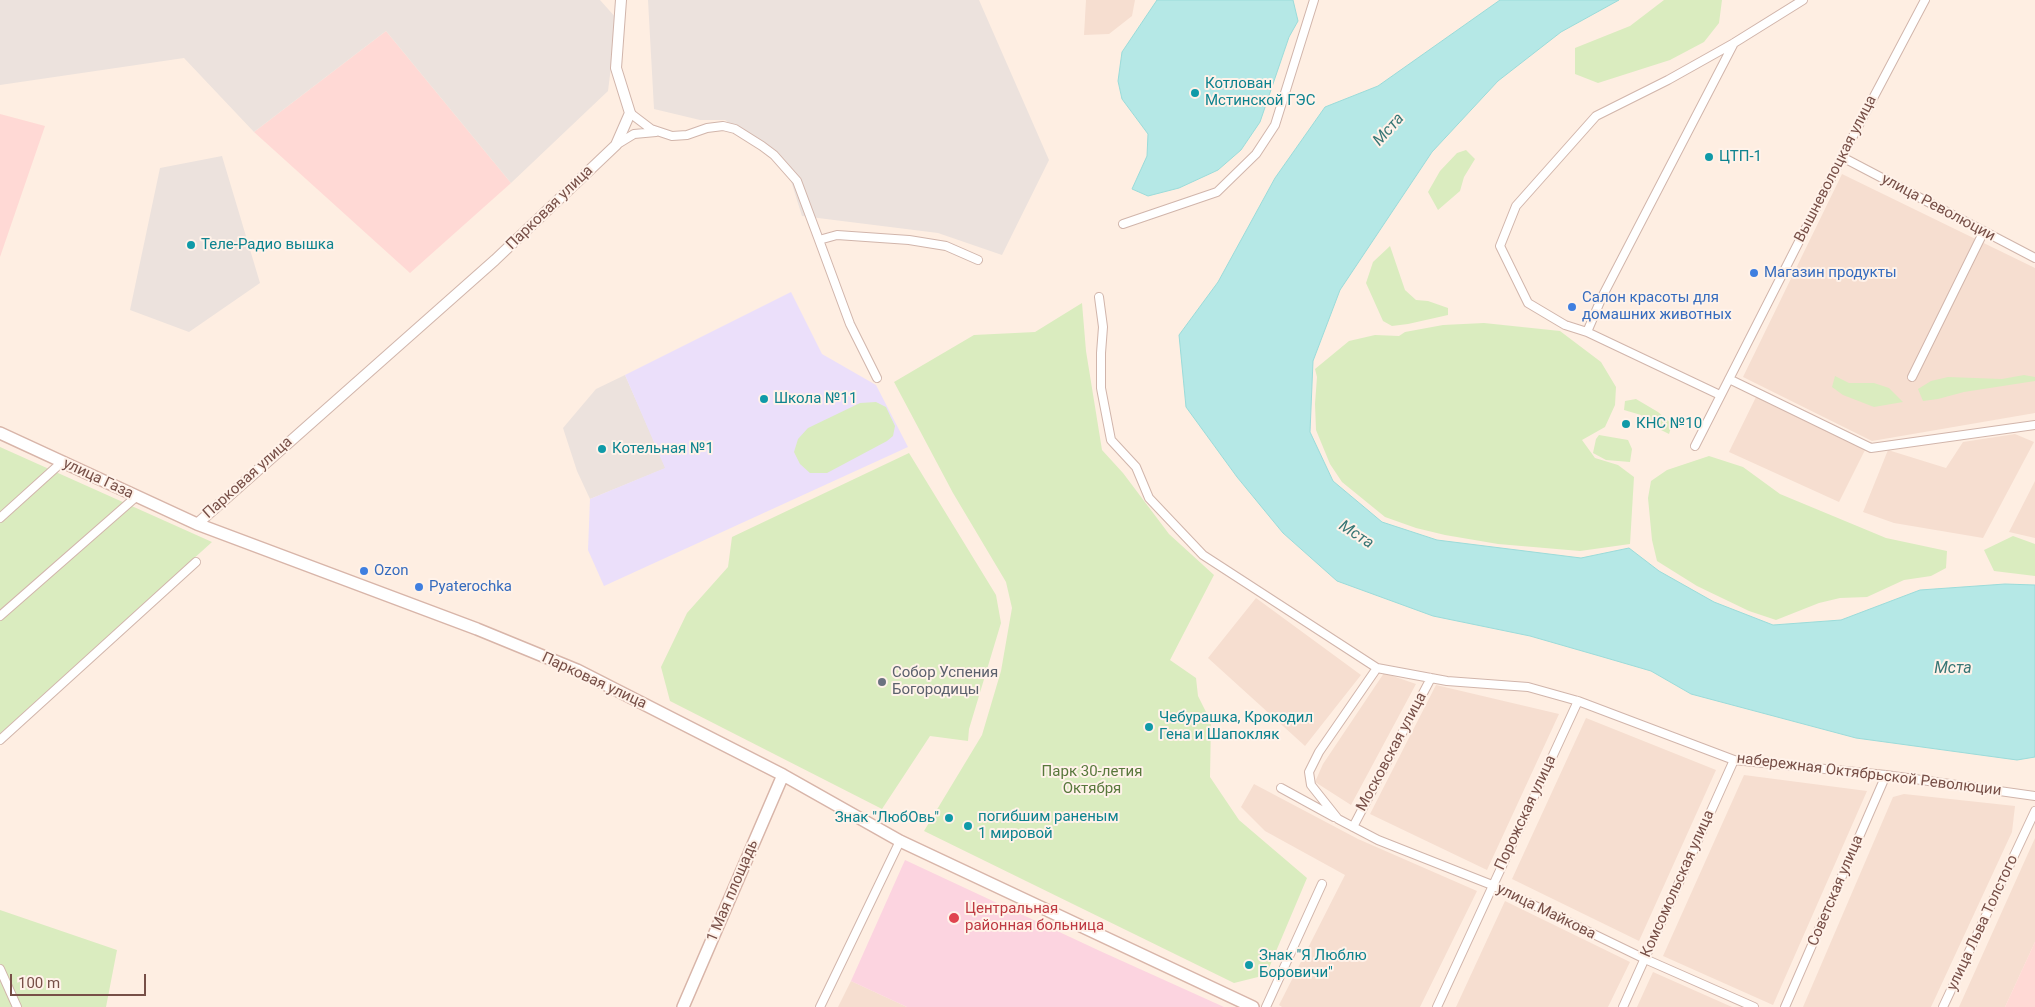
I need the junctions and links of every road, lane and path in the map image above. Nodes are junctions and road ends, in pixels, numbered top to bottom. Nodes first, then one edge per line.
1 (621, 0) edge
2 (1314, 0) edge
3 (1803, 0) edge
4 (1925, 0) edge
5 (1734, 43) junction
6 (630, 113) junction
7 (661, 132) junction
8 (616, 145) junction
9 (1842, 157) junction
10 (1123, 224) dead end
11 (1983, 233) junction
12 (819, 240) junction
13 (2035, 258) edge
14 (978, 260) dead end
15 (1099, 297) dead end
16 (1587, 332) junction
17 (877, 378) dead end
18 (1912, 378) dead end
19 (1729, 379) junction
20 (1720, 395) junction
21 (2035, 425) edge
22 (0, 433) edge
23 (1695, 446) dead end
24 (62, 462) junction
25 (137, 496) junction
26 (0, 518) edge
27 (197, 524) junction
28 (196, 562) dead end
29 (0, 616) edge
30 (1377, 668) junction
31 (1431, 678) junction
32 (1578, 701) junction
33 (0, 740) edge
34 (1734, 760) junction
35 (783, 775) junction
36 (1886, 775) junction
37 (1281, 788) dead end
38 (2035, 796) edge
39 (2035, 811) edge
40 (1338, 819) junction
41 (1353, 827) junction
42 (900, 841) junction
43 (1322, 884) dead end
44 (1492, 886) junction
45 (1644, 959) junction
46 (0, 969) edge
47 (17, 1007) edge
48 (683, 1007) edge
49 (820, 1007) edge
50 (1253, 1007) edge
51 (1266, 1007) edge
52 (1437, 1007) edge
53 (1622, 1007) edge
54 (1754, 1007) edge
55 (1785, 1007) edge
56 (1943, 1007) edge

1 - 6 street
2 - 10 street
3 - 5 street
4 - 9 street, Вышневолоцкая улица
5 - 16 street
5 - 16 street
6 - 7 street
6 - 8 street, Парковая улица
7 - 8 street
7 - 12 street
8 - 27 street, Парковая улица
9 - 11 street, улица Революции
9 - 19 street, Вышневолоцкая улица
11 - 13 street, улица Революции
11 - 18 street
12 - 14 street
12 - 17 street
15 - 30 street, набережная Октябрьской Революции
16 - 20 street
19 - 20 street, Вышневолоцкая улица
19 - 21 street
20 - 23 street, Вышневолоцкая улица
22 - 24 main road, улица Газа
24 - 25 main road, улица Газа
24 - 26 street
25 - 27 main road, улица Газа
25 - 29 street
27 - 35 main road, Парковая улица
28 - 33 street
30 - 31 street, набережная Октябрьской Революции
30 - 40 street, улица Майкова
31 - 32 street, набережная Октябрьской Революции
31 - 41 street, Московская улица
32 - 34 street, набережная Октябрьской Революции
32 - 44 street, Порожская улица
34 - 36 street, набережная Октябрьской Революции
34 - 45 street, Комсомольская улица
35 - 42 main road, Парковая улица
35 - 48 main road, 1 Мая площадь
36 - 38 street, набережная Октябрьской Революции
36 - 55 street, Советская улица
37 - 40 street, улица Майкова
39 - 56 street, улица Льва Толстого
40 - 41 street, улица Майкова
41 - 44 street, улица Майкова
42 - 49 street
42 - 50 main road, Парковая улица
43 - 51 street
44 - 45 street, улица Майкова
44 - 52 street, Порожская улица
45 - 53 street, Комсомольская улица
45 - 54 street, улица Майкова
46 - 47 street

